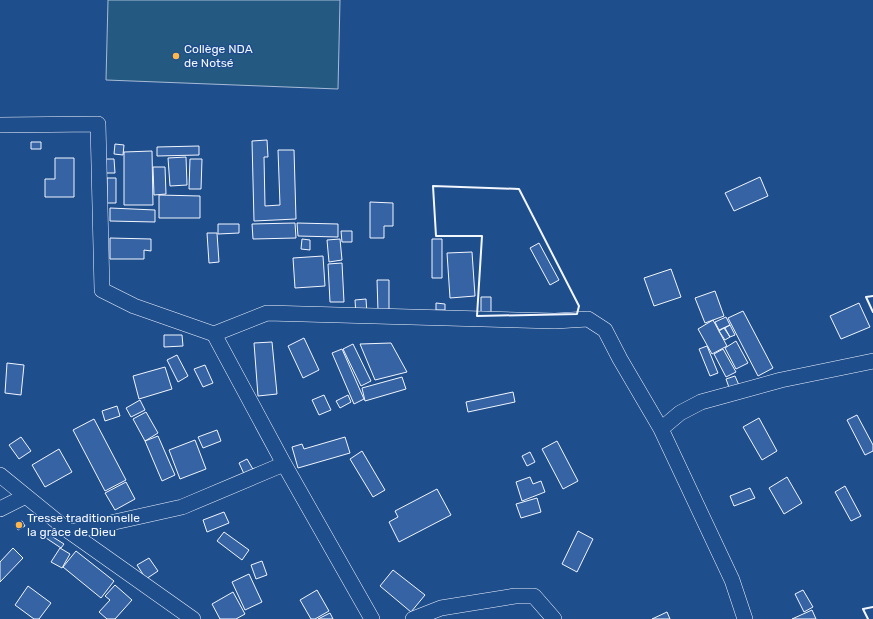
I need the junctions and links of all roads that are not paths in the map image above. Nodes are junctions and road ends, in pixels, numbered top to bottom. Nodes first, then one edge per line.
1 (0, 125) edge
2 (214, 334) junction
3 (873, 361) edge
4 (660, 429) junction
5 (284, 464) junction
6 (0, 475) edge
7 (26, 496) junction
8 (0, 509) edge
9 (70, 532) junction
10 (192, 619) edge
11 (372, 619) edge
12 (413, 619) edge
13 (554, 619) edge
14 (745, 619) edge

1 - 2 street
2 - 4 street
2 - 5 street
3 - 4 street
4 - 14 street
5 - 9 street
5 - 11 street
6 - 7 street
7 - 8 street
7 - 9 street
9 - 10 street
12 - 13 street

